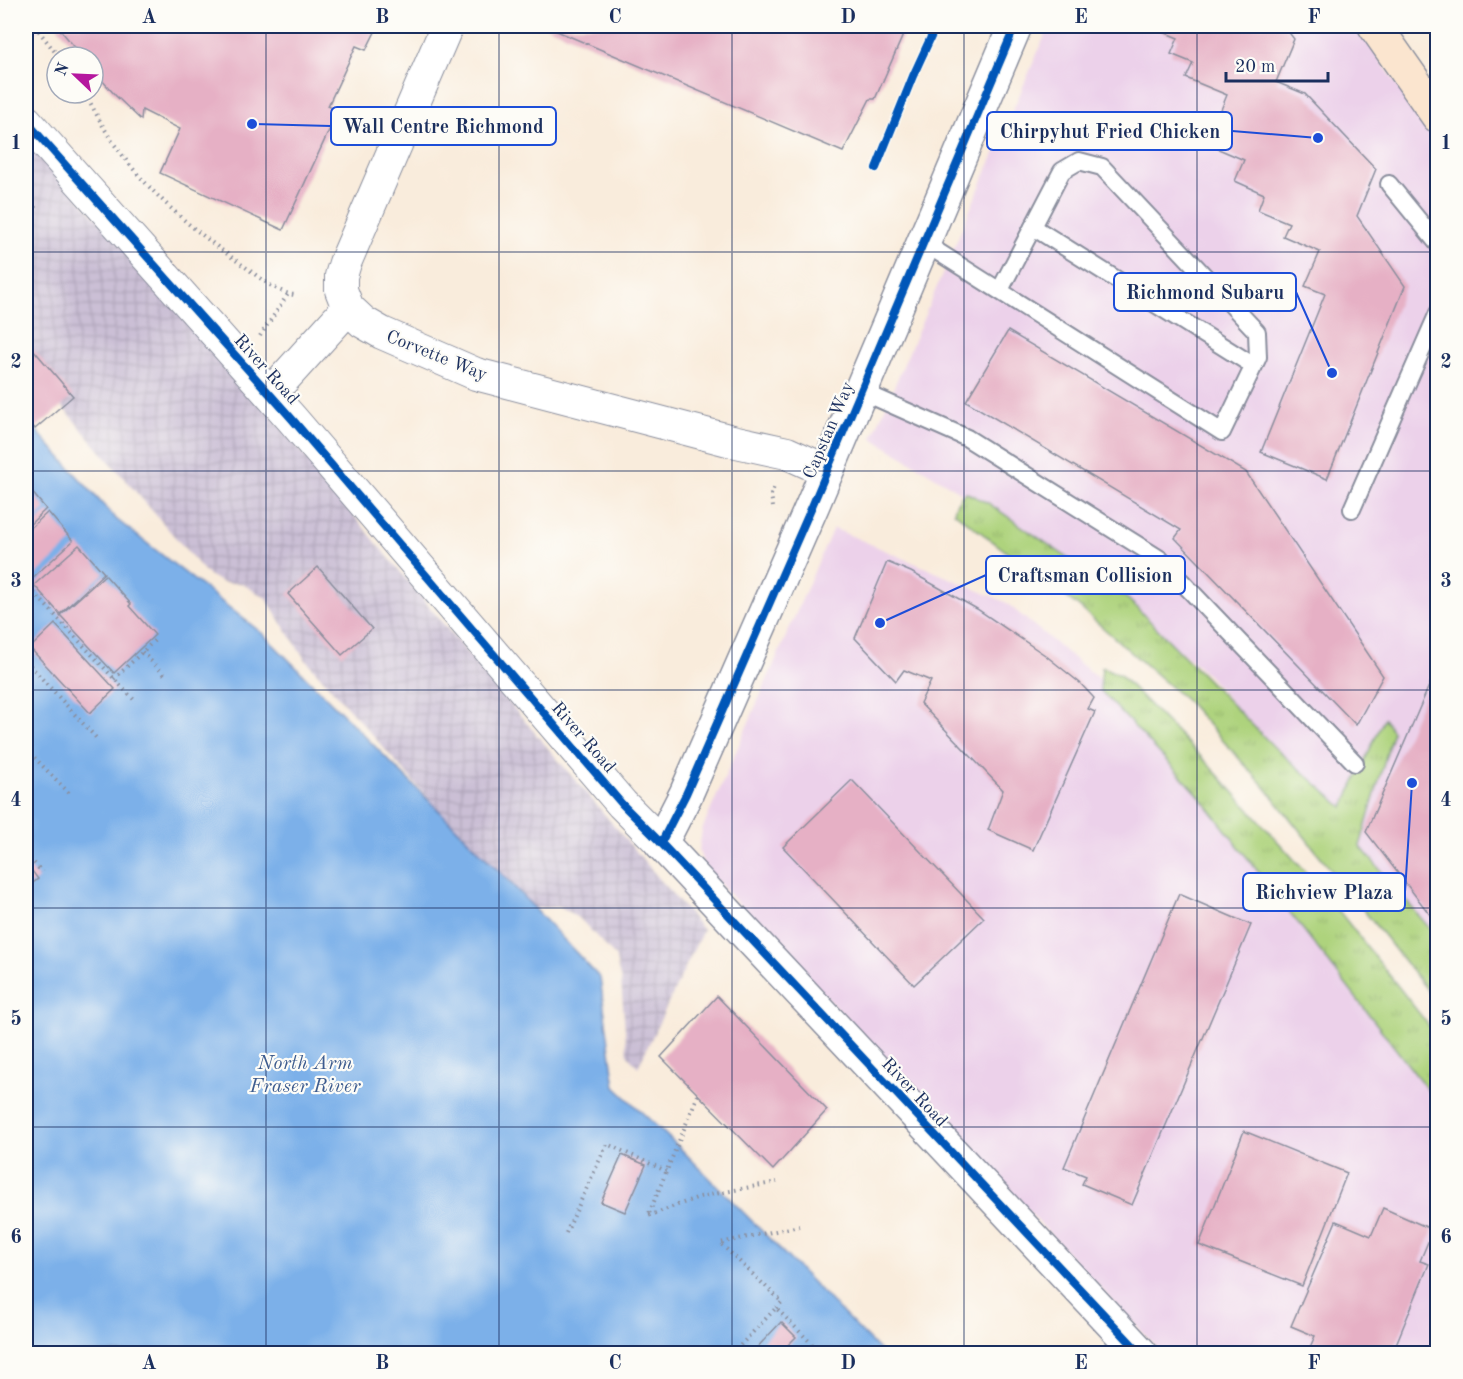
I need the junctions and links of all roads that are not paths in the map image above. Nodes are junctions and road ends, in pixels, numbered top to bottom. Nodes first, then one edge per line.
1 (447, 26) edge
2 (1015, 26) edge
3 (1375, 26) edge
4 (1437, 116) edge
5 (26, 121) edge
6 (1389, 184) dead end
7 (1033, 227) junction
8 (924, 243) junction
9 (1437, 244) edge
10 (1000, 290) junction
11 (348, 308) junction
12 (1437, 313) edge
13 (1254, 366) junction
14 (861, 391) junction
15 (270, 394) junction
16 (827, 471) junction
17 (1352, 509) dead end
18 (1355, 763) dead end
19 (661, 843) junction
20 (1141, 1353) edge

1 - 11 street
2 - 8 street, Capstan Way
3 - 4 main road
5 - 15 street, River Road
6 - 9 lane
7 - 10 lane
7 - 13 lane
7 - 13 lane
8 - 10 lane
8 - 14 street, Capstan Way
10 - 13 lane
11 - 15 street
11 - 16 street, Corvette Way
12 - 17 lane
14 - 16 street, Capstan Way
14 - 18 lane
15 - 19 street, River Road
16 - 19 street, Capstan Way
19 - 20 street, River Road

